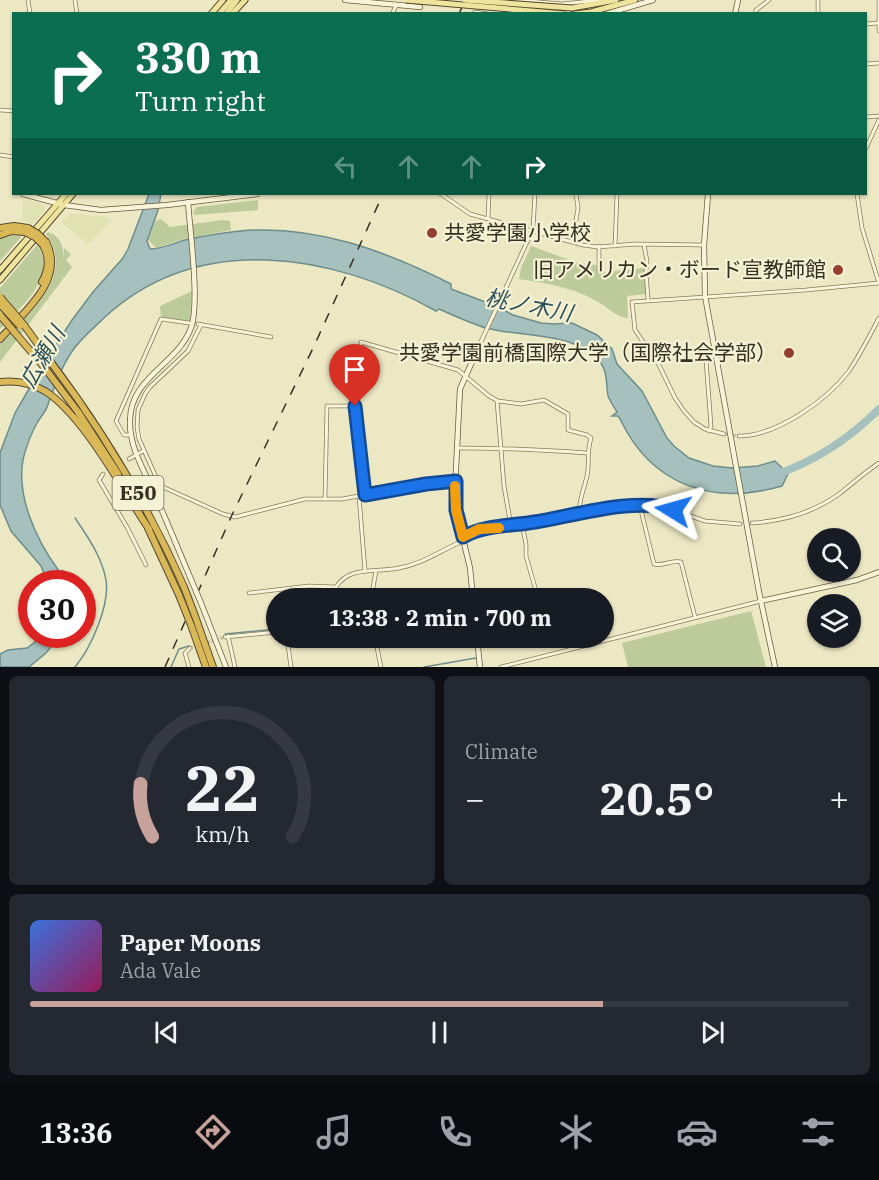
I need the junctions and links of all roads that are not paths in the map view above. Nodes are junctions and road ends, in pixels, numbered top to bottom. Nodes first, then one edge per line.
1 (223, 0) edge
2 (231, 0) edge
3 (237, 0) edge
4 (245, 0) edge
5 (345, 0) edge
6 (406, 0) edge
7 (420, 0) edge
8 (465, 0) edge
9 (517, 0) edge
10 (600, 0) edge
11 (616, 0) edge
12 (635, 0) edge
13 (653, 0) edge
14 (769, 0) edge
15 (541, 1) edge
16 (879, 1) edge
17 (396, 6) junction
18 (420, 7) junction
19 (573, 11) edge
20 (624, 11) edge
21 (213, 12) edge
22 (221, 12) edge
23 (228, 12) edge
24 (234, 12) edge
25 (393, 12) edge
26 (419, 12) edge
27 (543, 12) edge
28 (756, 12) edge
29 (878, 22) edge
30 (879, 31) edge
31 (879, 118) edge
32 (867, 146) edge
33 (27, 195) edge
34 (65, 195) edge
35 (72, 195) edge
36 (248, 195) edge
37 (443, 195) edge
38 (489, 195) edge
39 (535, 195) edge
40 (576, 195) edge
41 (617, 195) edge
42 (708, 195) edge
43 (857, 195) edge
44 (188, 202) junction
45 (57, 203) junction
46 (64, 205) junction
47 (488, 218) junction
48 (0, 228) edge
49 (26, 230) junction
50 (533, 230) junction
51 (0, 235) edge
52 (44, 243) junction
53 (575, 243) junction
54 (644, 245) junction
55 (704, 245) junction
56 (599, 246) junction
57 (615, 246) junction
58 (0, 270) edge
59 (599, 272) dead end
60 (0, 280) edge
61 (879, 283) edge
62 (705, 296) junction
63 (0, 297) edge
64 (648, 299) junction
65 (0, 304) edge
66 (0, 315) edge
67 (879, 318) edge
68 (189, 323) dead end
69 (0, 334) edge
70 (271, 336) dead end
71 (0, 339) edge
72 (479, 346) joint
73 (715, 355) junction
74 (50, 360) junction
75 (466, 375) junction
76 (0, 382) edge
77 (497, 401) junction
78 (355, 406) junction
79 (709, 430) junction
80 (724, 434) tunnel mouth
81 (131, 435) junction
82 (739, 436) tunnel mouth
83 (457, 448) junction
84 (500, 448) junction
85 (144, 452) junction
86 (587, 453) junction
87 (137, 455) junction
88 (129, 459) dead end
89 (879, 463) edge
90 (103, 474) dead end
91 (456, 481) junction
92 (365, 495) junction
93 (359, 496) junction
94 (325, 499) junction
95 (640, 506) junction
96 (579, 513) junction
97 (752, 523) dead end
98 (522, 524) junction
99 (740, 524) dead end
100 (511, 526) junction
101 (148, 529) junction
102 (463, 539) junction
103 (146, 564) dead end
104 (365, 571) junction
105 (376, 571) junction
106 (879, 572) edge
107 (336, 587) joint
108 (373, 588) edge
109 (472, 588) edge
110 (535, 588) edge
111 (249, 593) dead end
112 (761, 601) junction
113 (695, 617) junction
114 (266, 633) edge
115 (190, 648) dead end
116 (288, 648) edge
117 (377, 648) edge
118 (478, 648) edge
119 (189, 667) edge
120 (206, 667) edge
121 (213, 667) edge
122 (226, 667) edge
123 (236, 667) edge
124 (291, 667) edge
125 (381, 667) edge
126 (480, 667) edge
127 (501, 667) edge
128 (775, 667) edge

1 - 21 main road
2 - 22 main road
3 - 23 main road
4 - 24 main road
5 - 17 street
6 - 27 main road, bridge
7 - 18 street
8 - 19 main road, bridge
9 - 15 street
10 - 15 street
11 - 19 main road
12 - 19 main road
13 - 20 street
14 - 28 street
16 - 29 street
17 - 18 street
17 - 25 street
18 - 26 street
29 - 30 street
31 - 32 street
33 - 45 street
34 - 45 main road
35 - 46 main road
36 - 44 street
37 - 47 street
38 - 47 street
39 - 50 street
40 - 53 street
41 - 57 street
42 - 55 street
43 - 61 street
44 - 46 street
44 - 81 street
45 - 46 street
45 - 58 main road
46 - 60 main road
47 - 50 street
48 - 49 highway
49 - 51 highway
49 - 52 highway, bridge
50 - 53 street
50 - 72 street
52 - 69 highway
52 - 71 highway
53 - 56 street
54 - 55 street
54 - 57 street
54 - 64 street
55 - 62 street
56 - 57 street
56 - 59 street
61 - 62 street
62 - 64 street
62 - 73 street
63 - 74 highway, bridge
64 - 79 street
65 - 74 highway, E50, bridge
66 - 101 highway, E50, bridge
67 - 82 street
68 - 81 street
70 - 85 street
72 - 75 street
73 - 79 street
73 - 112 street
74 - 121 highway, E50, bridge
75 - 77 street
75 - 78 street
75 - 83 street
76 - 101 highway
77 - 84 street
77 - 86 street
78 - 92 street
78 - 94 street
79 - 80 street
81 - 87 street
83 - 84 street
83 - 91 street
84 - 86 street
84 - 100 street
85 - 87 street
85 - 94 street
86 - 96 street
87 - 88 street
87 - 122 street, bridge
89 - 97 street
90 - 103 street
91 - 92 street
91 - 102 street
92 - 93 street
93 - 94 street
93 - 104 street
95 - 96 street
95 - 99 street
95 - 113 street
96 - 98 street
98 - 100 street
98 - 110 street
100 - 102 street
101 - 120 highway, E50, bridge
102 - 105 street
102 - 109 street
104 - 105 street
104 - 107 street
105 - 108 street
106 - 112 street
107 - 111 street
112 - 113 street
112 - 128 street
113 - 127 street
114 - 123 street
115 - 119 street
116 - 124 street
117 - 125 street
118 - 126 street

